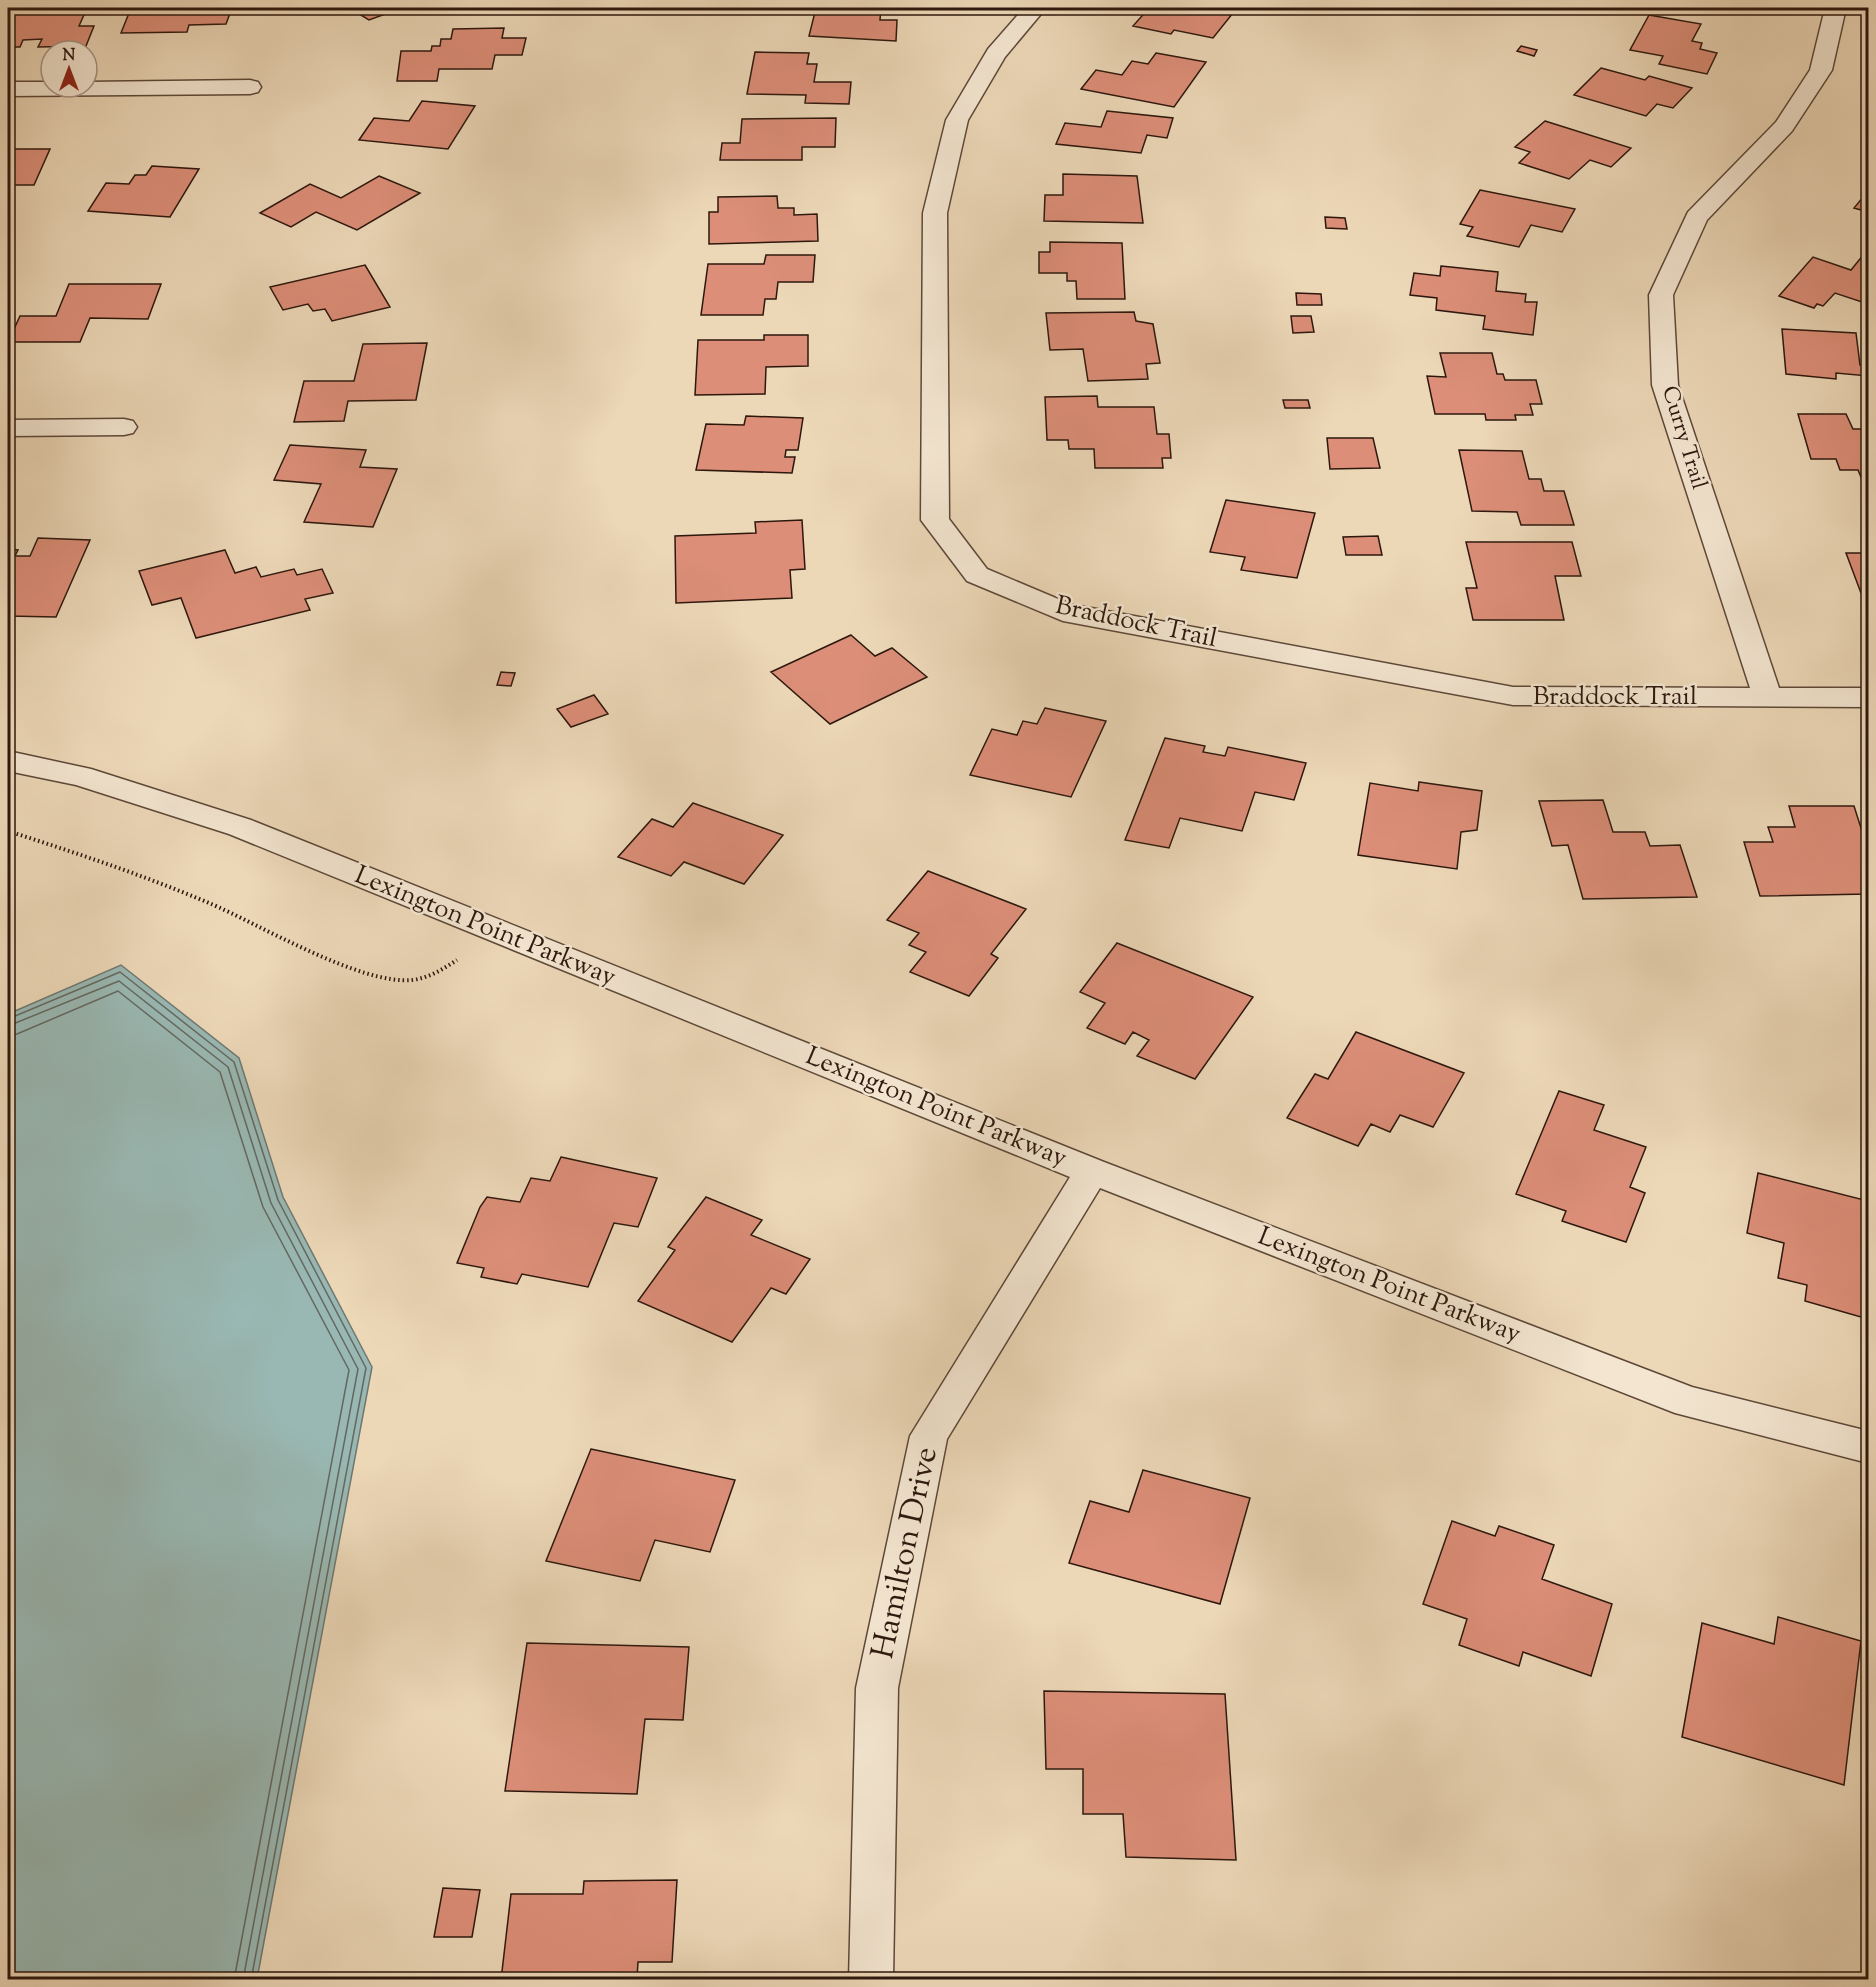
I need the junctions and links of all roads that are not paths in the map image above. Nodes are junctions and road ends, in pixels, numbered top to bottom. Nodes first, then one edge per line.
1 (1035, 8) edge
2 (1836, 8) edge
3 (250, 87) dead end
4 (8, 88) edge
5 (8, 428) edge
6 (124, 428) dead end
7 (1768, 698) junction
8 (1869, 698) edge
9 (8, 761) edge
10 (1092, 1171) junction
11 (1869, 1447) edge
12 (871, 1980) edge

1 - 7 street, Braddock Trail
2 - 7 street, Curry Trail
3 - 4 street
5 - 6 street
7 - 8 street, Braddock Trail
9 - 10 street, Lexington Point Parkway
10 - 11 street, Lexington Point Parkway
10 - 12 street, Hamilton Drive

